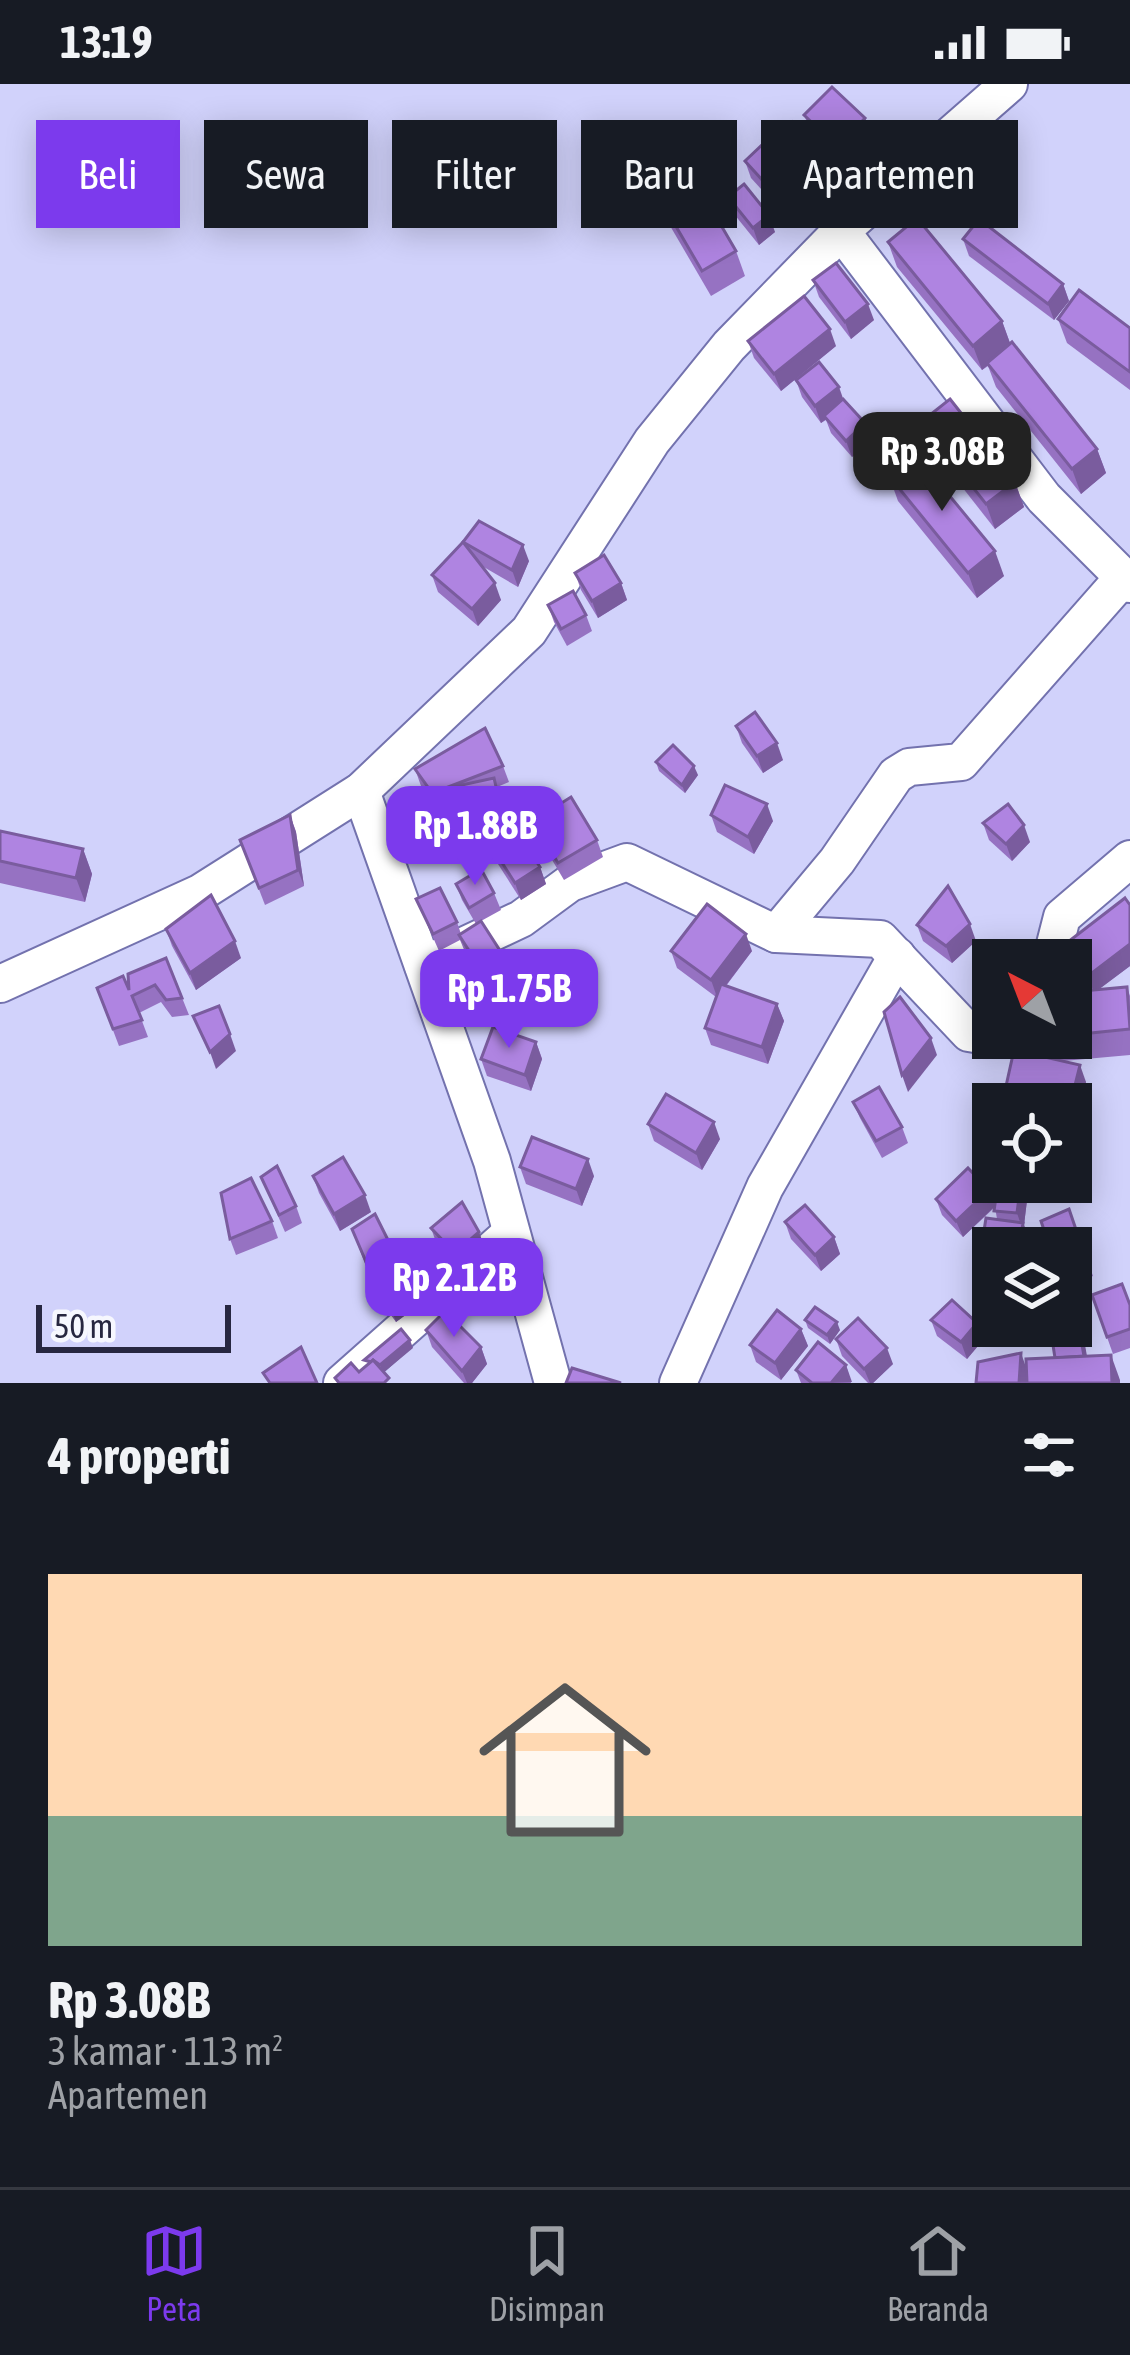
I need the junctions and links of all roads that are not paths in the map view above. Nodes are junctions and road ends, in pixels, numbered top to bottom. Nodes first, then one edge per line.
1 (1009, 84) edge
2 (841, 231) junction
3 (1127, 581) edge
4 (361, 791) junction
5 (1130, 859) edge
6 (776, 934) junction
7 (1056, 939) edge
8 (897, 956) junction
9 (422, 965) junction
10 (0, 984) edge
11 (972, 1034) edge
12 (512, 1233) junction
13 (342, 1383) edge
14 (554, 1383) edge
15 (678, 1383) edge

1 - 2 street
2 - 3 street
2 - 4 street
3 - 6 street
4 - 9 street
4 - 10 street
5 - 7 street
6 - 8 street
6 - 9 street
8 - 11 street
8 - 15 street
9 - 12 street
12 - 13 street
12 - 14 street

